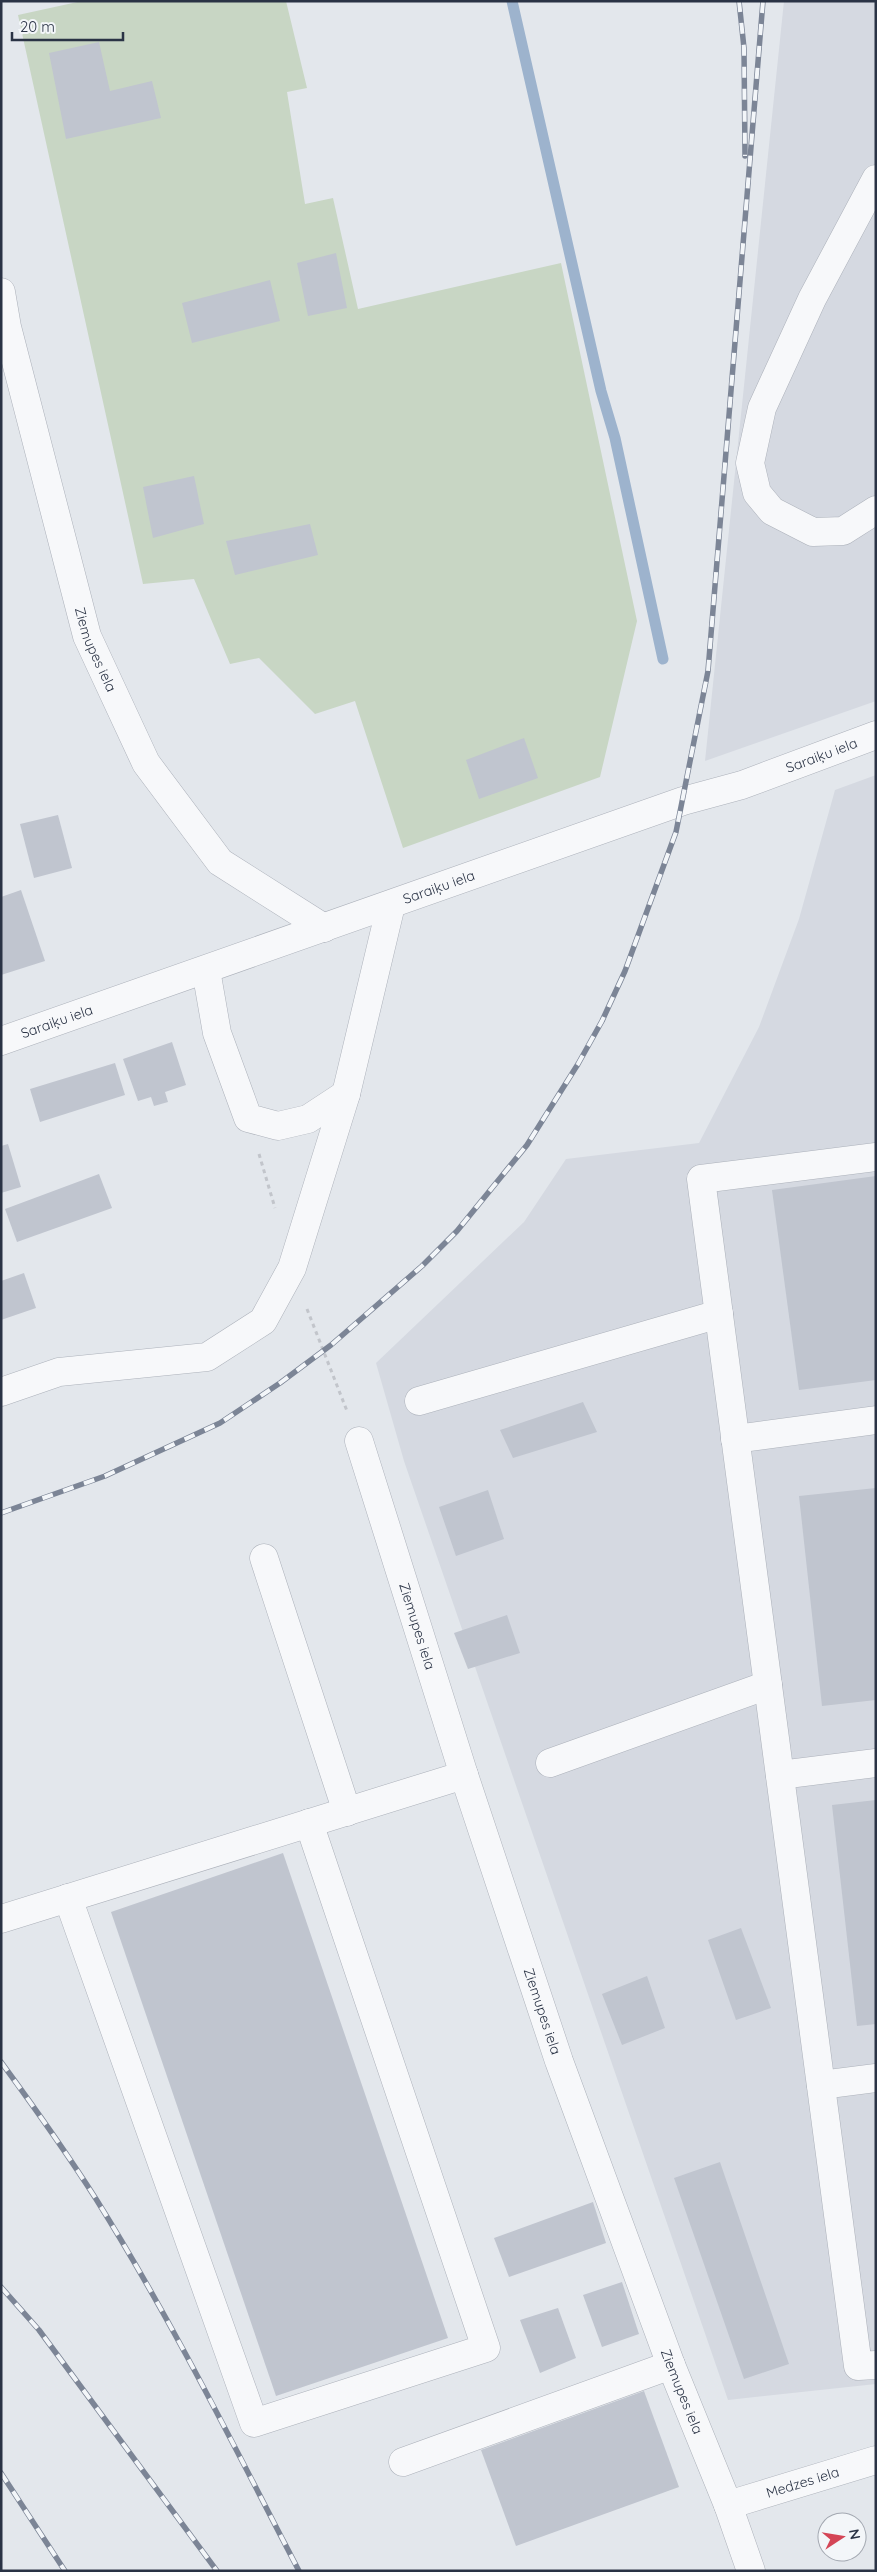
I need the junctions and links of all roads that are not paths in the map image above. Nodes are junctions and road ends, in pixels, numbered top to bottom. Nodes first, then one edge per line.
1 (876, 180) edge
2 (1, 292) edge
3 (4, 327) edge
4 (876, 510) edge
5 (876, 735) edge
6 (391, 905) junction
7 (324, 928) junction
8 (206, 970) junction
9 (1, 1041) edge
10 (346, 1094) junction
11 (876, 1157) edge
12 (719, 1314) junction
13 (1, 1392) edge
14 (419, 1401) dead end
15 (876, 1420) edge
16 (735, 1439) junction
17 (359, 1441) dead end
18 (264, 1558) dead end
19 (768, 1685) junction
20 (876, 1762) edge
21 (550, 1764) dead end
22 (464, 1775) junction
23 (780, 1775) junction
24 (347, 1812) junction
25 (309, 1823) junction
26 (68, 1898) junction
27 (1, 1919) edge
28 (876, 2078) edge
29 (821, 2085) junction
30 (671, 2365) junction
31 (876, 2365) edge
32 (876, 2460) edge
33 (403, 2462) dead end
34 (728, 2505) junction
35 (751, 2571) edge

1 - 4 street
2 - 3 street, Ziemupes iela
3 - 7 street, Ziemupes iela
5 - 6 street, Saraiķu iela
6 - 7 street, Saraiķu iela
6 - 10 street
7 - 8 street, Saraiķu iela
8 - 9 street, Saraiķu iela
8 - 10 street
10 - 13 street
11 - 12 street
12 - 14 street
12 - 16 street
15 - 16 street
16 - 19 street
17 - 22 street, Ziemupes iela
18 - 24 street
19 - 21 street
19 - 23 street
20 - 23 street
22 - 24 street
22 - 30 street, Ziemupes iela
23 - 29 street
24 - 25 street
25 - 26 street
25 - 26 street
26 - 27 street
28 - 29 street
29 - 31 street
30 - 33 street
30 - 34 street, Ziemupes iela
32 - 34 street, Medzes iela
34 - 35 street, Ziemupes iela

